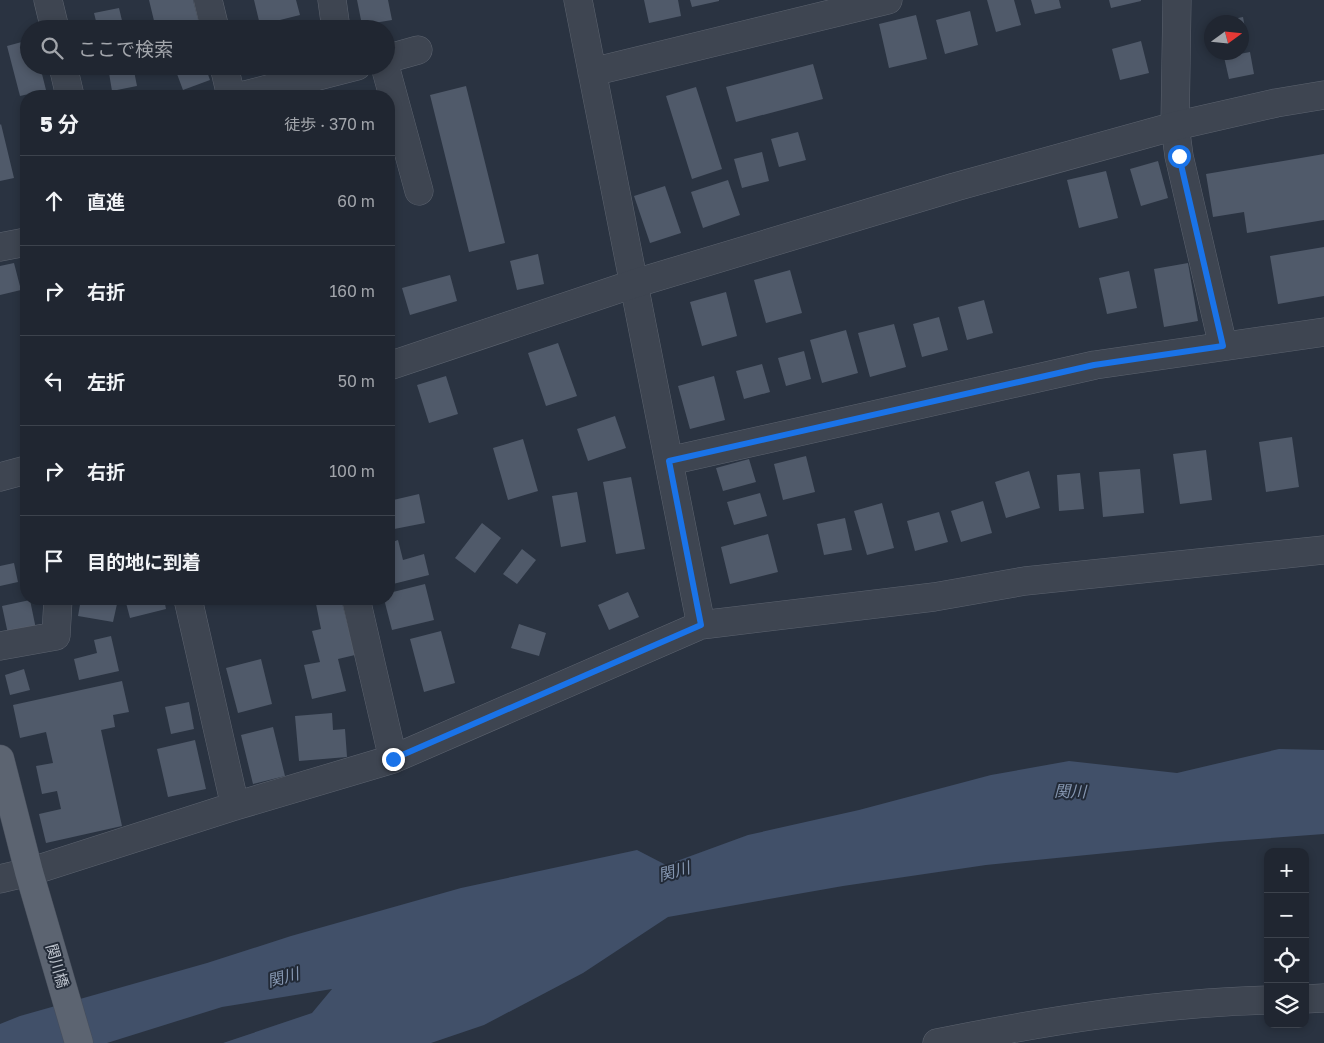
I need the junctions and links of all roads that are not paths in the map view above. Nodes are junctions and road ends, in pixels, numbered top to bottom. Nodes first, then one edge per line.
1 (48, 0) edge
2 (208, 0) edge
3 (332, 0) edge
4 (578, 0) edge
5 (888, 0) edge
6 (1177, 0) edge
7 (53, 20) edge
8 (213, 20) edge
9 (335, 20) edge
10 (418, 50) dead end
11 (395, 56) edge
12 (592, 72) junction
13 (65, 75) edge
14 (226, 75) edge
15 (318, 75) edge
16 (387, 75) edge
17 (69, 90) edge
18 (230, 90) edge
19 (263, 90) edge
20 (392, 90) edge
21 (1324, 95) edge
22 (395, 103) edge
23 (1175, 126) junction
24 (419, 191) dead end
25 (20, 243) edge
26 (0, 247) edge
27 (633, 284) junction
28 (1324, 332) edge
29 (1223, 346) junction
30 (395, 364) edge
31 (669, 461) junction
32 (20, 472) edge
33 (0, 477) edge
34 (1324, 550) edge
35 (58, 605) edge
36 (189, 605) edge
37 (357, 605) edge
38 (701, 625) junction
39 (0, 646) edge
40 (0, 758) edge
41 (393, 759) junction
42 (235, 806) junction
43 (0, 879) edge
44 (31, 880) junction
45 (1324, 998) edge
46 (1309, 999) edge
47 (1264, 1000) edge
48 (80, 1043) edge
49 (937, 1043) edge

1 - 7 street
2 - 8 street
3 - 9 street
4 - 12 street
5 - 12 street
6 - 23 street
10 - 11 street
12 - 27 street
13 - 17 street
14 - 18 street
15 - 19 street
16 - 20 street
21 - 23 street
22 - 24 street
23 - 27 street
23 - 29 street
25 - 26 street
27 - 30 street
27 - 31 street
28 - 29 street
29 - 31 street
31 - 38 street
32 - 33 street
34 - 38 street
35 - 39 street
36 - 42 street
37 - 41 street
38 - 41 street
40 - 44 main road, 関川橋
41 - 42 street
42 - 44 street
43 - 44 street
44 - 48 main road, 関川橋
45 - 46 street
47 - 49 street

